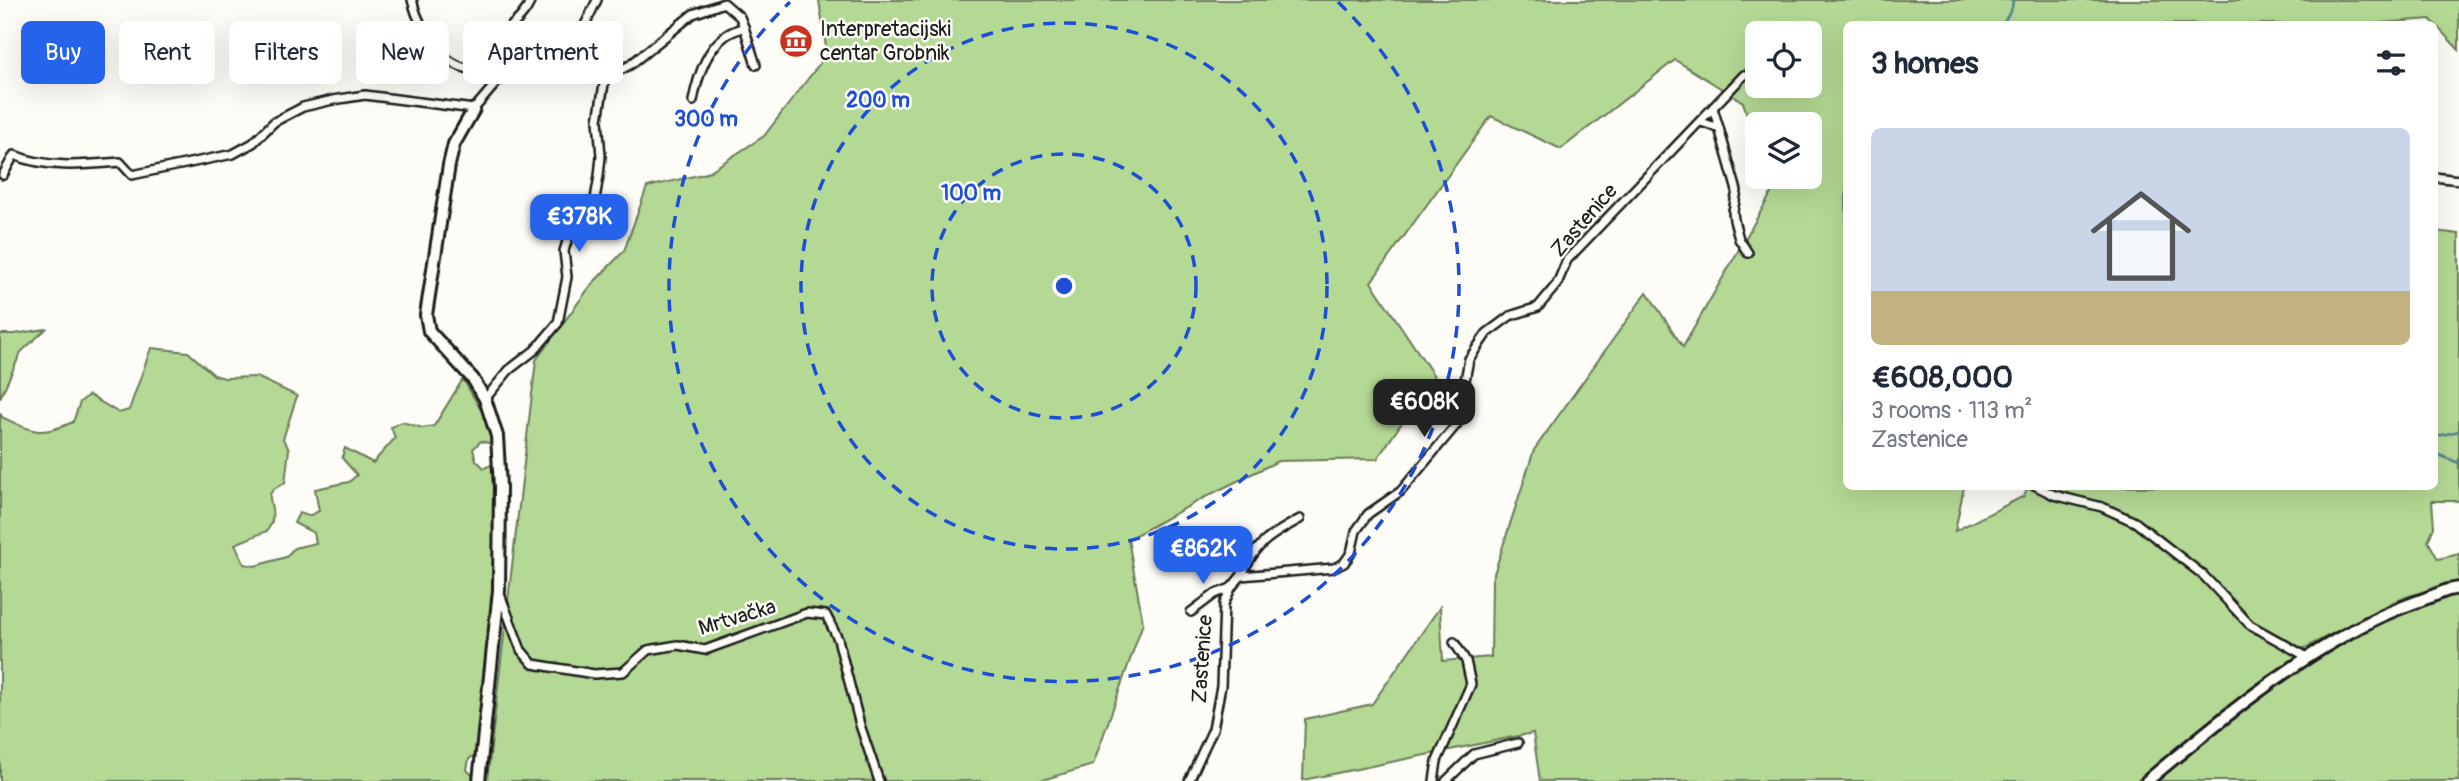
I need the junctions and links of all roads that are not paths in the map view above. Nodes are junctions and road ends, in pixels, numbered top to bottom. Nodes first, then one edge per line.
1 (412, 0) edge
2 (530, 0) edge
3 (597, 0) edge
4 (515, 21) edge
5 (587, 21) edge
6 (744, 27) junction
7 (756, 65) dead end
8 (463, 66) edge
9 (623, 69) edge
10 (1745, 75) dead end
11 (495, 84) edge
12 (604, 84) edge
13 (693, 101) dead end
14 (1713, 108) junction
15 (474, 109) junction
16 (1701, 122) junction
17 (1719, 128) junction
18 (3, 175) dead end
19 (2438, 177) edge
20 (2459, 180) edge
21 (1748, 253) dead end
22 (485, 399) junction
23 (2044, 490) edge
24 (1300, 519) dead end
25 (1241, 576) junction
26 (1231, 587) junction
27 (2459, 588) edge
28 (499, 590) junction
29 (1191, 612) dead end
30 (1454, 642) dead end
31 (2309, 658) junction
32 (1518, 743) dead end
33 (479, 781) edge
34 (879, 781) edge
35 (1189, 781) edge
36 (1434, 781) edge
37 (1446, 781) edge
38 (2147, 781) edge

1 - 8 street
2 - 4 street
3 - 5 street
6 - 7 street
6 - 9 street
6 - 13 street
10 - 14 street, Zastenice
11 - 15 street
12 - 22 street
14 - 16 street, Zastenice
14 - 17 street
15 - 18 street
15 - 22 main road
16 - 17 street
16 - 25 street, Zastenice
17 - 21 street
19 - 20 street
22 - 28 main road
23 - 31 street
24 - 25 street
25 - 26 street, Zastenice
26 - 29 street
26 - 35 street, Zastenice
27 - 31 main road
28 - 33 main road
28 - 34 street, Mrtvačka
30 - 36 street
31 - 38 main road
32 - 37 street

